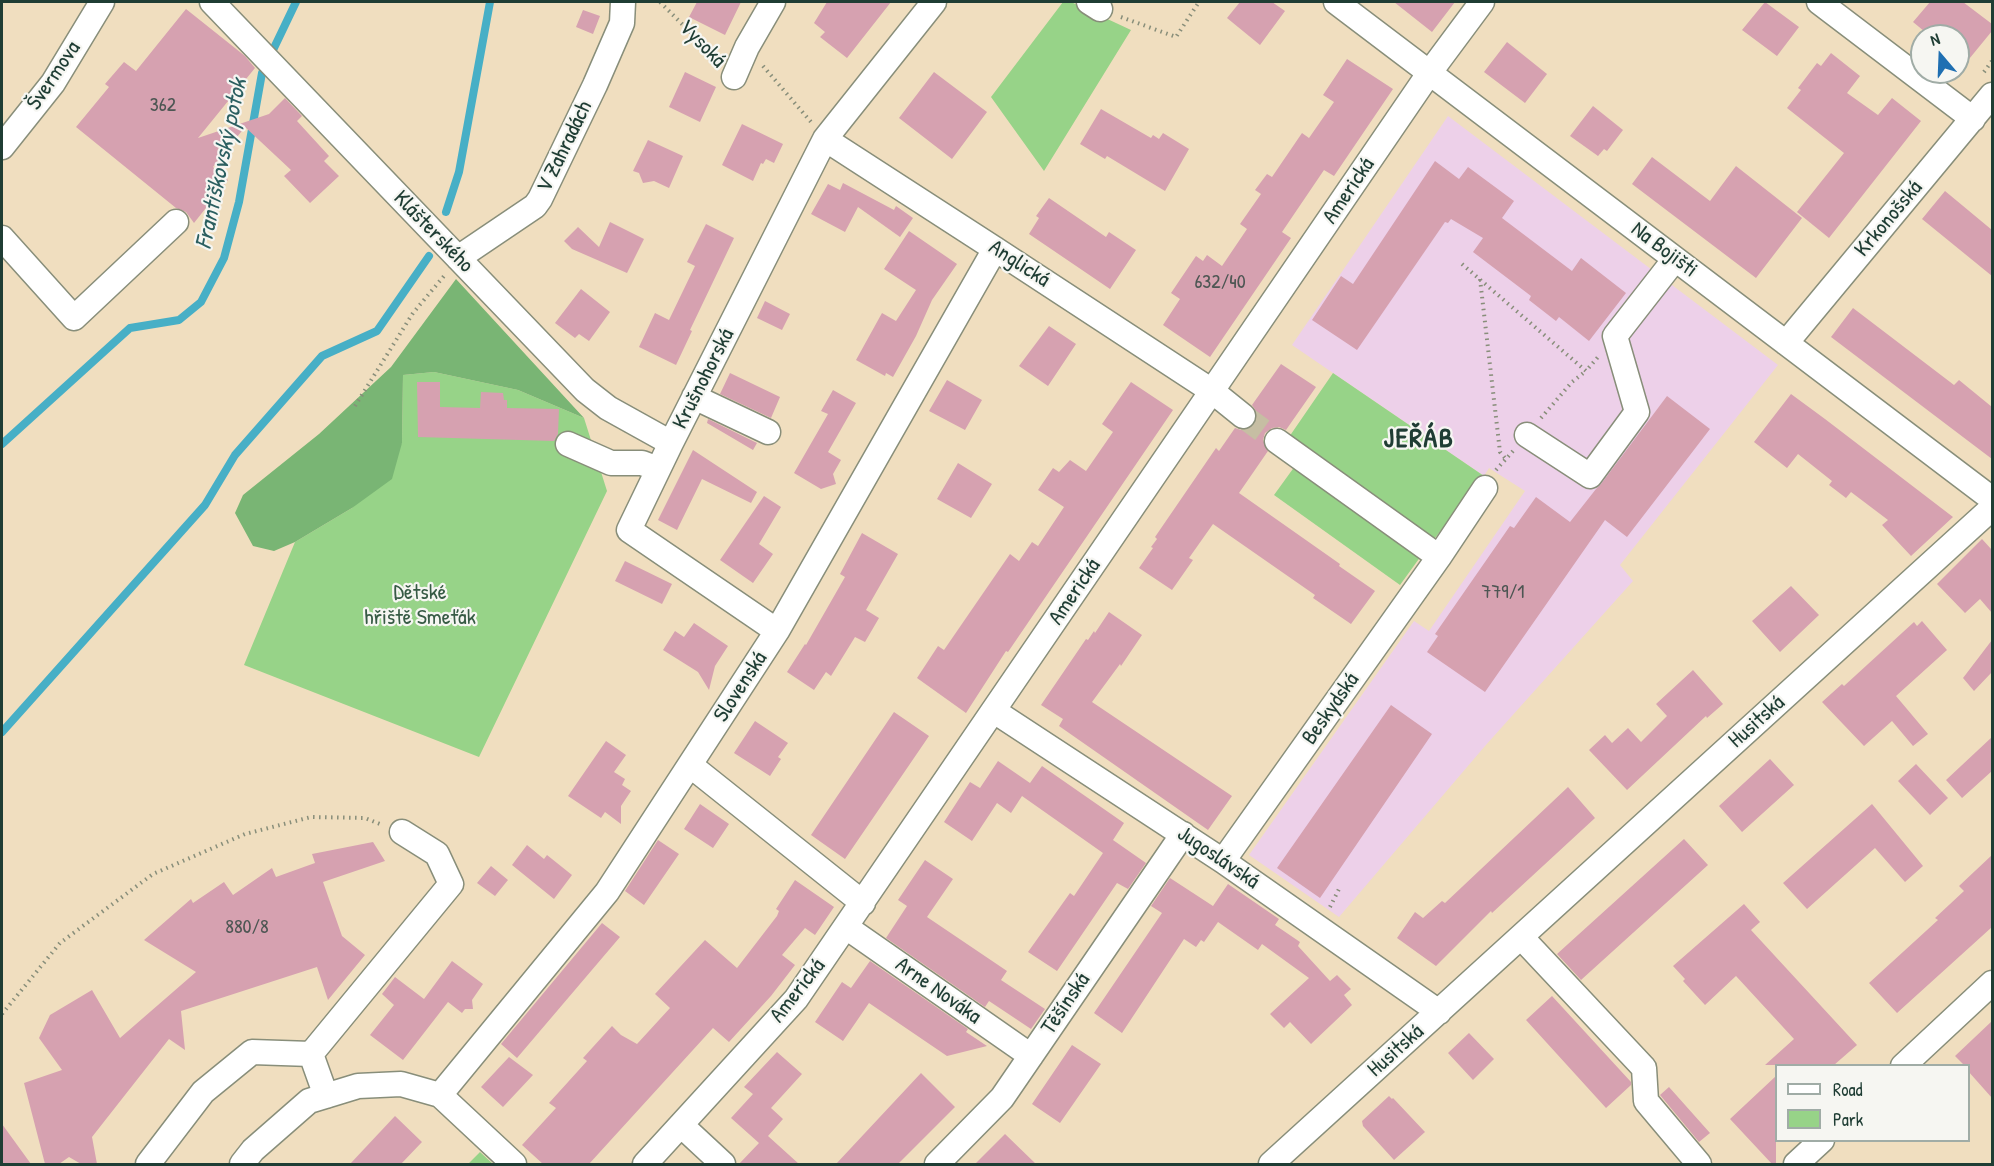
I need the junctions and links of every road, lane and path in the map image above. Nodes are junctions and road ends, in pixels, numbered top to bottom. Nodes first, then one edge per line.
1 (102, 2) edge
2 (212, 2) edge
3 (623, 2) edge
4 (660, 2) edge
5 (773, 2) edge
6 (934, 2) edge
7 (1199, 2) edge
8 (1336, 2) edge
9 (1482, 2) edge
10 (1819, 2) edge
11 (1094, 5) edge
12 (1430, 72) junction
13 (734, 77) joint
14 (775, 78) dead end
15 (1992, 95) edge
16 (1973, 118) junction
17 (825, 139) junction
18 (2, 147) edge
19 (176, 222) dead end
20 (2, 238) edge
21 (995, 249) junction
22 (458, 258) junction
23 (1676, 259) junction
24 (1462, 264) dead end
25 (1480, 278) junction
26 (1616, 336) junction
27 (1786, 343) junction
28 (1586, 371) junction
29 (1572, 382) dead end
30 (1212, 391) junction
31 (694, 397) junction
32 (356, 406) dead end
33 (1243, 416) tunnel mouth
34 (768, 432) dead end
35 (1527, 435) dead end
36 (1277, 441) tunnel mouth
37 (671, 443) junction
38 (568, 444) dead end
39 (1505, 458) dead end
40 (658, 469) junction
41 (1485, 488) dead end
42 (1992, 499) edge
43 (1992, 508) edge
44 (1439, 557) junction
45 (777, 631) junction
46 (994, 711) junction
47 (690, 765) junction
48 (402, 832) joint
49 (1183, 834) junction
50 (1223, 861) junction
51 (1339, 889) dead end
52 (863, 903) junction
53 (1328, 909) dead end
54 (846, 927) junction
55 (1521, 937) junction
56 (1992, 983) edge
57 (1438, 1012) junction
58 (2, 1014) edge
59 (311, 1054) junction
60 (1031, 1056) junction
61 (1904, 1064) edge
62 (441, 1095) junction
63 (326, 1096) junction
64 (681, 1125) junction
65 (1820, 1142) edge
66 (148, 1164) edge
67 (242, 1164) edge
68 (514, 1164) edge
69 (645, 1164) edge
70 (723, 1164) edge
71 (937, 1164) edge
72 (1271, 1164) edge
73 (1699, 1164) edge
74 (1796, 1164) edge

1 - 18 street, Švermova
2 - 22 street, Klášterského
3 - 22 street, V Zahradách
4 - 13 path, Vysoká
5 - 13 street, Vysoká
6 - 17 street, Krušnohorská
7 - 11 path
8 - 12 street, Na Bojišti
9 - 12 street, Americká
10 - 16 street
12 - 23 street, Na Bojišti
12 - 30 street, Americká
14 - 17 path
15 - 16 street, Krkonošská
16 - 27 street, Krkonošská
17 - 21 street, Anglická
17 - 31 street, Krušnohorská
19 - 20 street
21 - 30 street, Anglická
21 - 45 street, Slovenská
22 - 32 path
22 - 37 street, Klášterského
23 - 26 street
23 - 27 street, Na Bojišti
24 - 25 path
25 - 28 path
25 - 39 path
26 - 28 path
26 - 35 street
27 - 42 street, Na Bojišti
28 - 29 path
30 - 33 street, Anglická
30 - 46 street, Americká
31 - 34 street
31 - 37 street, Krušnohorská
36 - 44 street
37 - 40 street, Krušnohorská
38 - 40 street
40 - 45 street, Krušnohorská
41 - 44 street, Beskydská
43 - 55 street, Husitská
44 - 50 street, Beskydská
45 - 47 street, Slovenská
46 - 49 street, Jugoslávská
46 - 52 street, Americká
47 - 52 street
47 - 62 street, Slovenská
48 - 58 path
48 - 59 street
49 - 50 street, Jugoslávská
49 - 60 street, Těšínská
50 - 57 street, Jugoslávská
51 - 53 path
52 - 54 street, Americká
54 - 60 street, Arne Nováka
54 - 64 street, Americká
55 - 57 street, Husitská
55 - 73 street
56 - 61 street
57 - 72 street, Husitská
59 - 63 street
59 - 66 street
60 - 71 street, Těšínská
62 - 63 street
62 - 68 street
63 - 67 street
64 - 69 street, Americká
64 - 70 street
65 - 74 street

